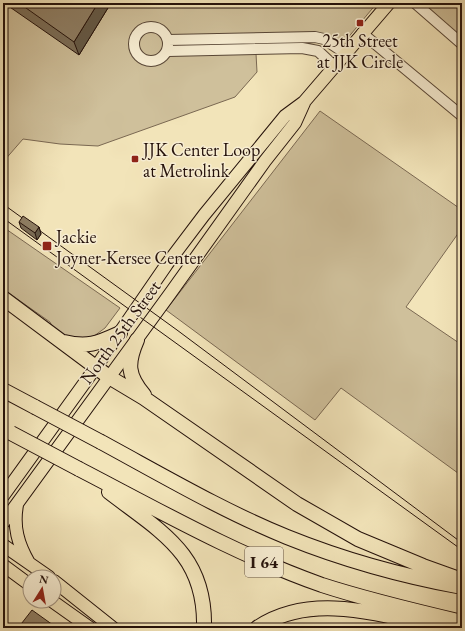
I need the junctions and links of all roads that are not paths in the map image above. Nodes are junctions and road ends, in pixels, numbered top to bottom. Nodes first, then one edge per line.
1 (389, 3) edge
2 (415, 3) edge
3 (362, 34) junction
4 (168, 40) junction
5 (462, 44) edge
6 (168, 51) junction
7 (345, 53) junction
8 (334, 66) junction
9 (304, 102) junction
10 (462, 116) edge
11 (3, 298) edge
12 (120, 333) junction
13 (136, 340) junction
14 (62, 341) junction
15 (96, 367) junction
16 (109, 377) junction
17 (3, 390) edge
18 (150, 403) junction
19 (7, 430) edge
20 (79, 469) junction
21 (4, 494) edge
22 (18, 502) junction
23 (3, 523) edge
24 (3, 545) edge
25 (29, 563) junction
26 (3, 565) edge
27 (37, 569) edge
28 (3, 574) edge
29 (22, 579) edge
30 (462, 580) edge
31 (22, 581) edge
32 (62, 587) edge
33 (462, 587) edge
34 (62, 608) edge
35 (462, 622) edge
36 (90, 628) edge
37 (113, 628) edge
38 (204, 628) edge
39 (257, 628) edge
40 (440, 628) edge

1 - 3 main road, North 25th Street
2 - 5 street
3 - 7 main road, North 25th Street
3 - 10 street
4 - 6 street
4 - 6 street
4 - 7 street
6 - 8 street
7 - 8 main road, North 25th Street
8 - 9 main road, North 25th Street
9 - 12 main road, North 25th Street
9 - 13 main road, North 25th Street
11 - 14 highway
12 - 14 highway
12 - 15 main road, North 25th Street
13 - 16 main road, North 25th Street
13 - 18 highway
14 - 15 highway
15 - 16 highway
15 - 21 main road, North 25th Street
16 - 18 highway
16 - 22 main road, North 25th Street
17 - 33 highway, I 64, bridge
18 - 30 highway
19 - 20 highway, I 64, bridge
20 - 35 highway, I 64
20 - 38 highway
22 - 23 main road, North 25th Street
22 - 25 main road
24 - 25 main road
25 - 27 main road
26 - 29 main road
28 - 31 main road
32 - 37 main road
34 - 36 main road
39 - 40 highway

